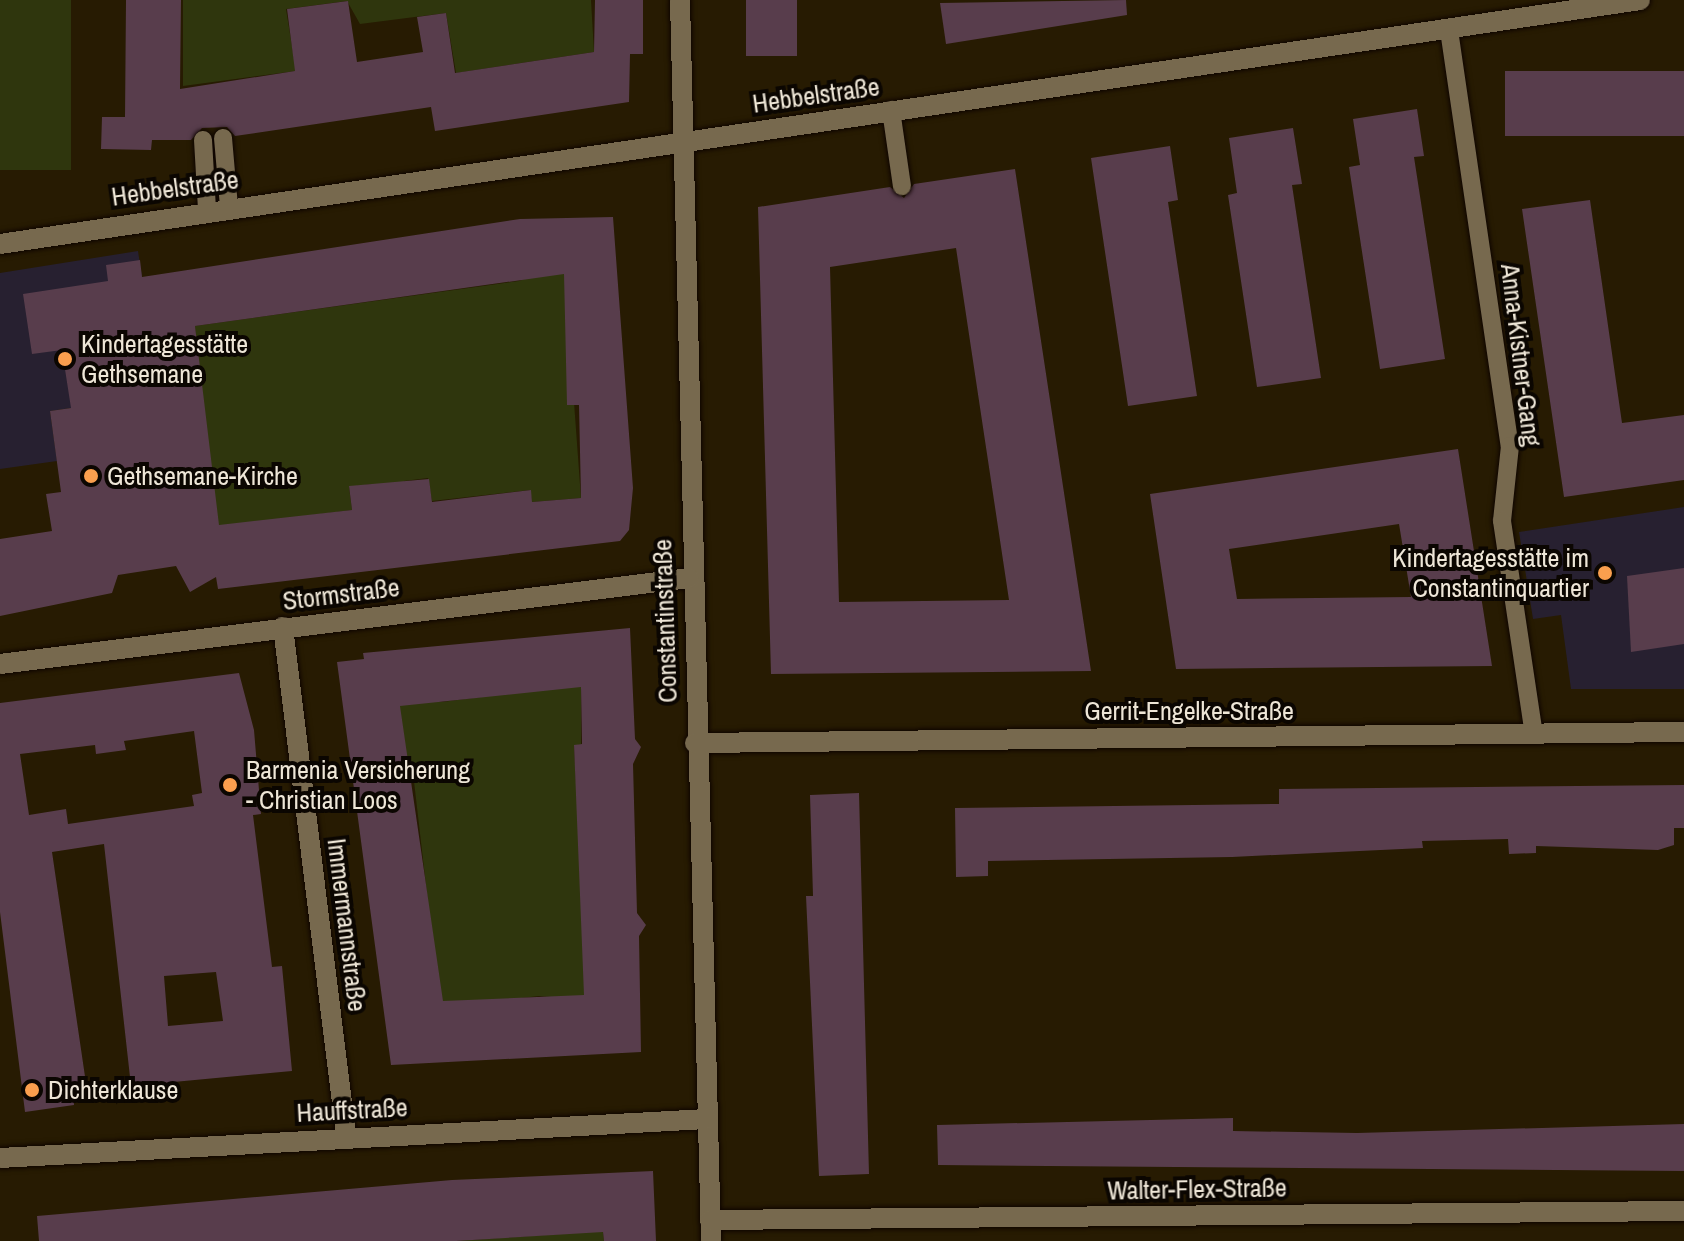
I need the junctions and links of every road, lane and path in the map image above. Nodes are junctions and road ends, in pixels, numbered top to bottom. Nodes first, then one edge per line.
1 (680, 0) edge
2 (1640, 0) edge
3 (1449, 30) junction
4 (891, 110) junction
5 (223, 138) dead end
6 (203, 140) dead end
7 (681, 141) junction
8 (902, 186) dead end
9 (229, 207) junction
10 (207, 210) junction
11 (0, 244) edge
12 (689, 578) junction
13 (283, 627) junction
14 (0, 664) edge
15 (1684, 732) edge
16 (1534, 735) junction
17 (695, 743) junction
18 (707, 1119) junction
19 (346, 1135) junction
20 (0, 1158) edge
21 (1684, 1211) edge
22 (710, 1220) junction
23 (711, 1241) edge

1 - 7 street, Constantinstraße
2 - 3 street, Hebbelstraße
3 - 4 street, Hebbelstraße
3 - 16 lane, Anna-Kistner-Gang
4 - 7 street, Hebbelstraße
4 - 8 lane
5 - 9 lane
6 - 10 lane
7 - 9 street, Hebbelstraße
7 - 12 street, Constantinstraße
9 - 10 street, Hebbelstraße
10 - 11 street, Hebbelstraße
12 - 13 street, Stormstraße
12 - 17 street, Constantinstraße
13 - 14 street, Stormstraße
13 - 19 street, Immermannstraße
15 - 16 street, Gerrit-Engelke-Straße
16 - 17 street, Gerrit-Engelke-Straße
17 - 18 street, Constantinstraße
18 - 19 street, Hauffstraße
18 - 22 street, Constantinstraße
19 - 20 street, Hauffstraße
21 - 22 street, Walter-Flex-Straße
22 - 23 street, Constantinstraße

